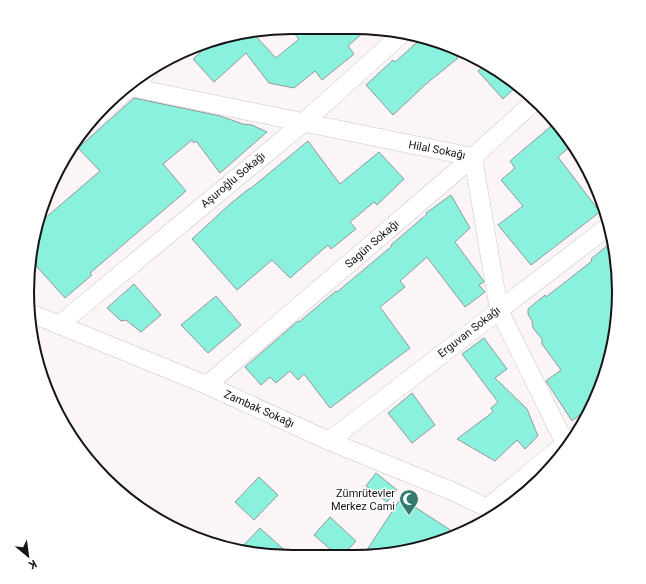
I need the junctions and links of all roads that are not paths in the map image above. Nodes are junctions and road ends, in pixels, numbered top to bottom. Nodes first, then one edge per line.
1 (398, 38) edge
2 (136, 86) edge
3 (531, 105) edge
4 (303, 123) junction
5 (473, 157) junction
6 (604, 230) edge
7 (499, 310) junction
8 (35, 315) edge
9 (59, 325) junction
10 (208, 385) junction
11 (569, 435) edge
12 (329, 440) junction
13 (554, 455) edge
14 (503, 503) edge
15 (490, 511) edge

1 - 4 street, Aşuroğlu Sokağı
2 - 4 street, Hilal Sokağı
3 - 5 street, Sagün Sokağı
4 - 5 street, Hilal Sokağı
4 - 9 street, Aşuroğlu Sokağı
5 - 7 street, Hilal Sokağı
5 - 10 street, Sagün Sokağı
6 - 7 street, Erguvan Sokağı
7 - 11 street, Hilal Sokağı
7 - 12 street, Erguvan Sokağı
8 - 9 street, Zambak Sokağı
9 - 10 street, Zambak Sokağı
10 - 12 street, Zambak Sokağı
12 - 15 street, Zambak Sokağı
13 - 14 street

